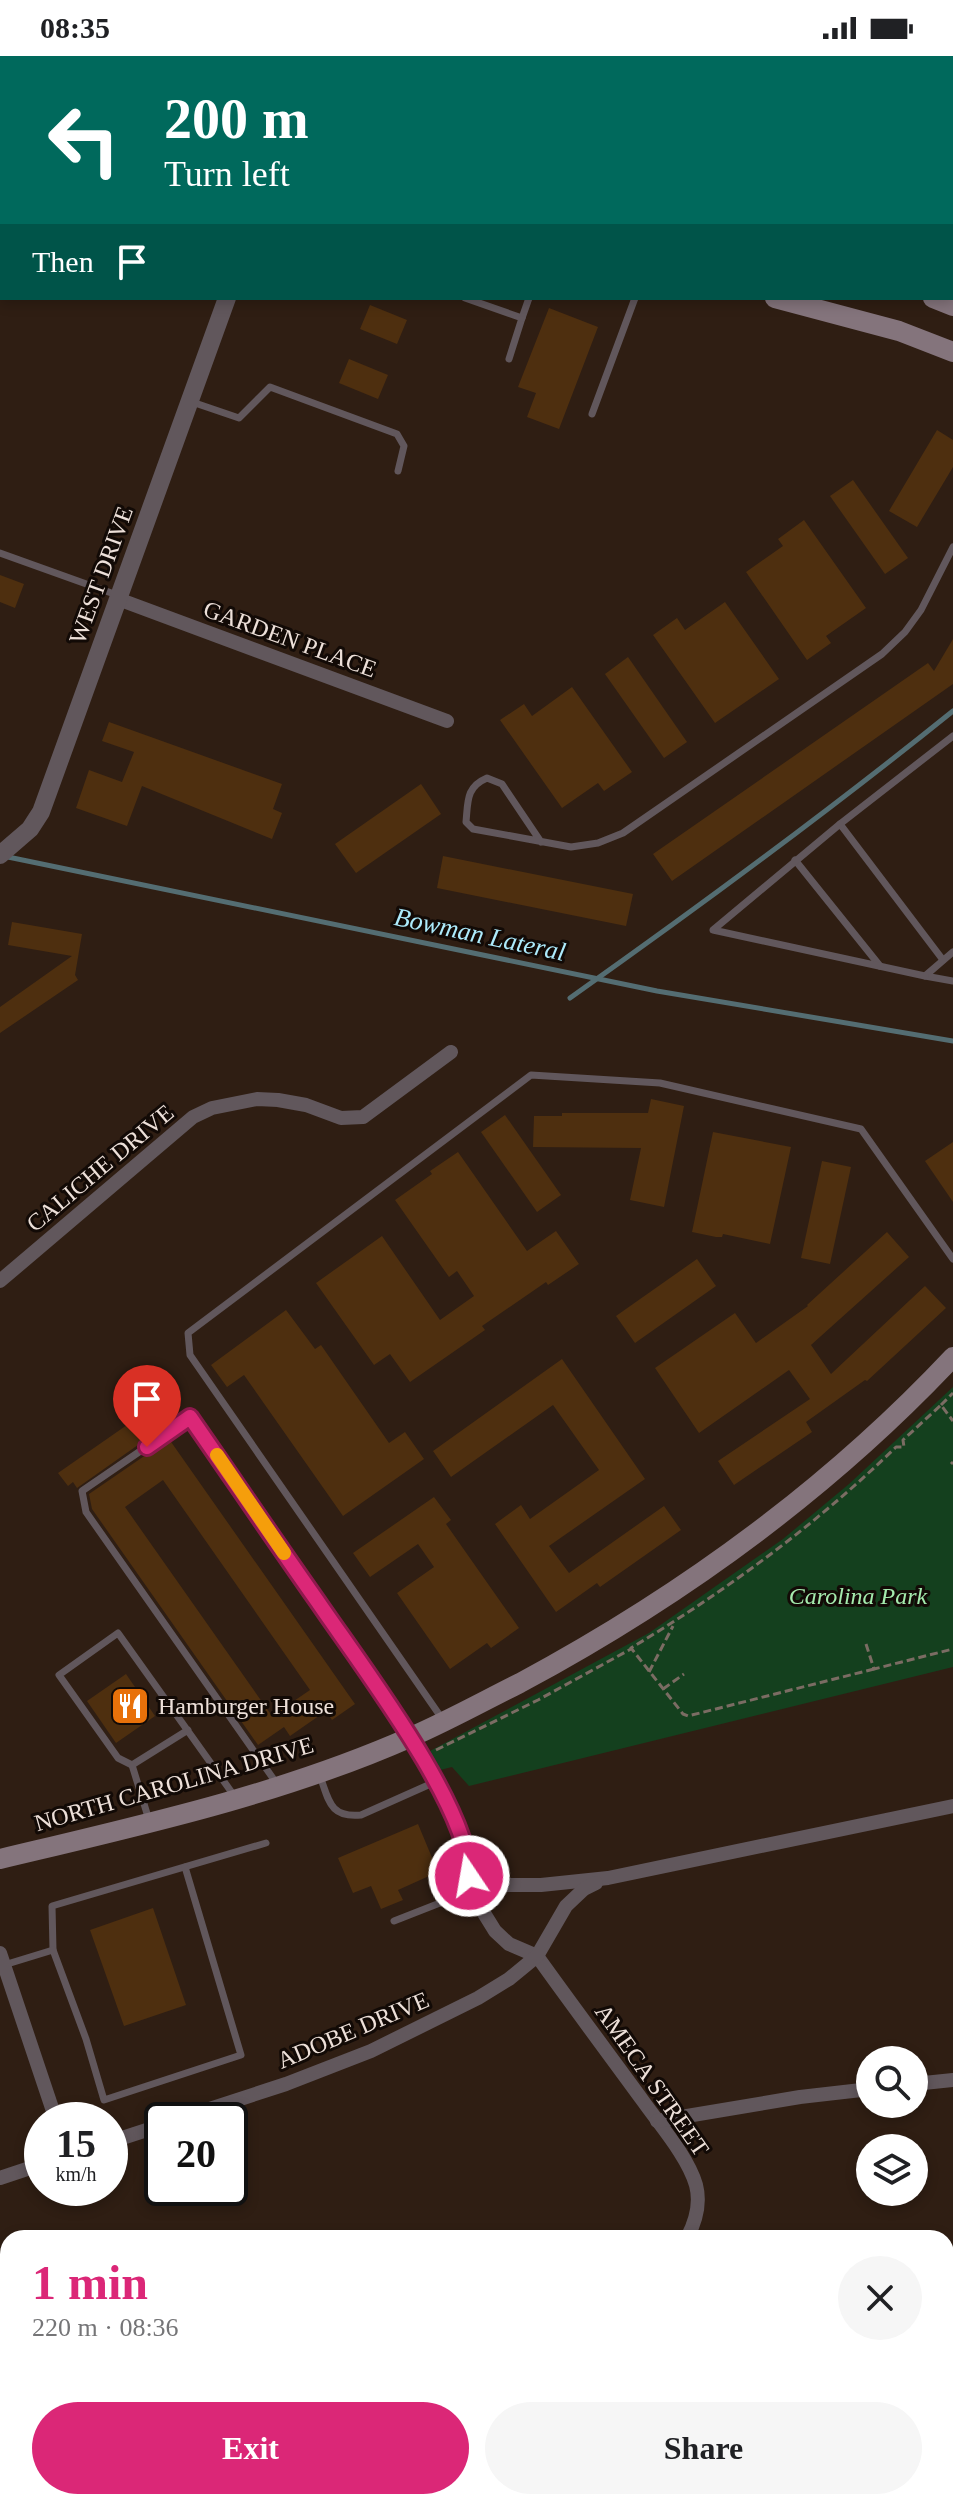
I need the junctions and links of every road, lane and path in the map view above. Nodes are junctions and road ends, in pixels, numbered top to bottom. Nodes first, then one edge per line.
1 (226, 300) edge
2 (471, 300) edge
3 (528, 300) edge
4 (634, 300) edge
5 (783, 300) edge
6 (522, 318) junction
7 (953, 352) edge
8 (509, 359) dead end
9 (190, 401) junction
10 (592, 414) dead end
11 (398, 471) dead end
12 (953, 547) edge
13 (0, 553) edge
14 (119, 597) junction
15 (447, 721) dead end
16 (953, 736) edge
17 (840, 824) junction
18 (541, 842) junction
19 (6, 851) edge
20 (795, 860) junction
21 (953, 952) edge
22 (943, 960) junction
23 (880, 966) junction
24 (925, 976) junction
25 (953, 981) edge
26 (451, 1052) dead end
27 (953, 1259) edge
28 (0, 1281) edge
29 (953, 1357) edge
30 (953, 1393) edge
31 (941, 1405) junction
32 (953, 1421) edge
33 (675, 1622) junction
34 (866, 1644) dead end
35 (631, 1648) junction
36 (953, 1649) edge
37 (874, 1669) junction
38 (649, 1672) junction
39 (684, 1674) dead end
40 (663, 1689) junction
41 (444, 1722) junction
42 (188, 1730) junction
43 (410, 1738) junction
44 (436, 1750) dead end
45 (132, 1765) junction
46 (318, 1772) junction
47 (435, 1782) junction
48 (278, 1786) junction
49 (237, 1799) junction
50 (953, 1806) edge
51 (150, 1823) junction
52 (266, 1843) dead end
53 (0, 1859) edge
54 (185, 1867) junction
55 (608, 1878) junction
56 (394, 1921) dead end
57 (53, 1950) junction
58 (537, 1956) junction
59 (2, 1959) edge
60 (953, 2080) edge
61 (928, 2083) edge
62 (856, 2091) edge
63 (50, 2102) edge
64 (231, 2102) edge
65 (657, 2121) junction
66 (24, 2170) edge
67 (0, 2178) edge
68 (691, 2230) edge

1 - 9 street, WEST DRIVE
2 - 6 lane
3 - 6 lane
4 - 10 lane
5 - 7 main road
6 - 8 lane
9 - 11 lane
9 - 14 street, WEST DRIVE
12 - 18 lane
13 - 14 lane
14 - 15 street, GARDEN PLACE
14 - 19 street, WEST DRIVE
16 - 17 lane
17 - 20 lane
17 - 22 lane
18 - 18 lane
20 - 23 lane
20 - 23 lane
21 - 22 lane
22 - 24 lane
23 - 24 lane
24 - 25 lane
26 - 28 street, CALICHE DRIVE
27 - 41 lane
29 - 41 main road, NORTH CAROLINA DRIVE
30 - 31 path
31 - 32 path
31 - 33 path
33 - 35 path
33 - 38 path
34 - 37 path
35 - 38 path
35 - 44 path
36 - 37 path
37 - 40 path
38 - 40 path
39 - 40 path
41 - 43 main road, NORTH CAROLINA DRIVE
42 - 45 lane
42 - 45 lane
42 - 49 lane
43 - 46 main road, NORTH CAROLINA DRIVE
43 - 47 lane
43 - 48 lane
45 - 51 lane
46 - 47 lane
46 - 48 main road, NORTH CAROLINA DRIVE
47 - 56 lane
48 - 49 main road, NORTH CAROLINA DRIVE
49 - 51 main road, NORTH CAROLINA DRIVE
50 - 55 street, ADOBE DRIVE
51 - 53 main road, NORTH CAROLINA DRIVE
52 - 54 lane
54 - 57 lane
54 - 57 lane
55 - 58 street, ADOBE DRIVE
55 - 58 street, ADOBE DRIVE
57 - 59 lane
58 - 64 street, ADOBE DRIVE
58 - 65 street, AMECA STREET
59 - 63 street
60 - 61 street
62 - 65 street
65 - 68 street, AMECA STREET
66 - 67 street

